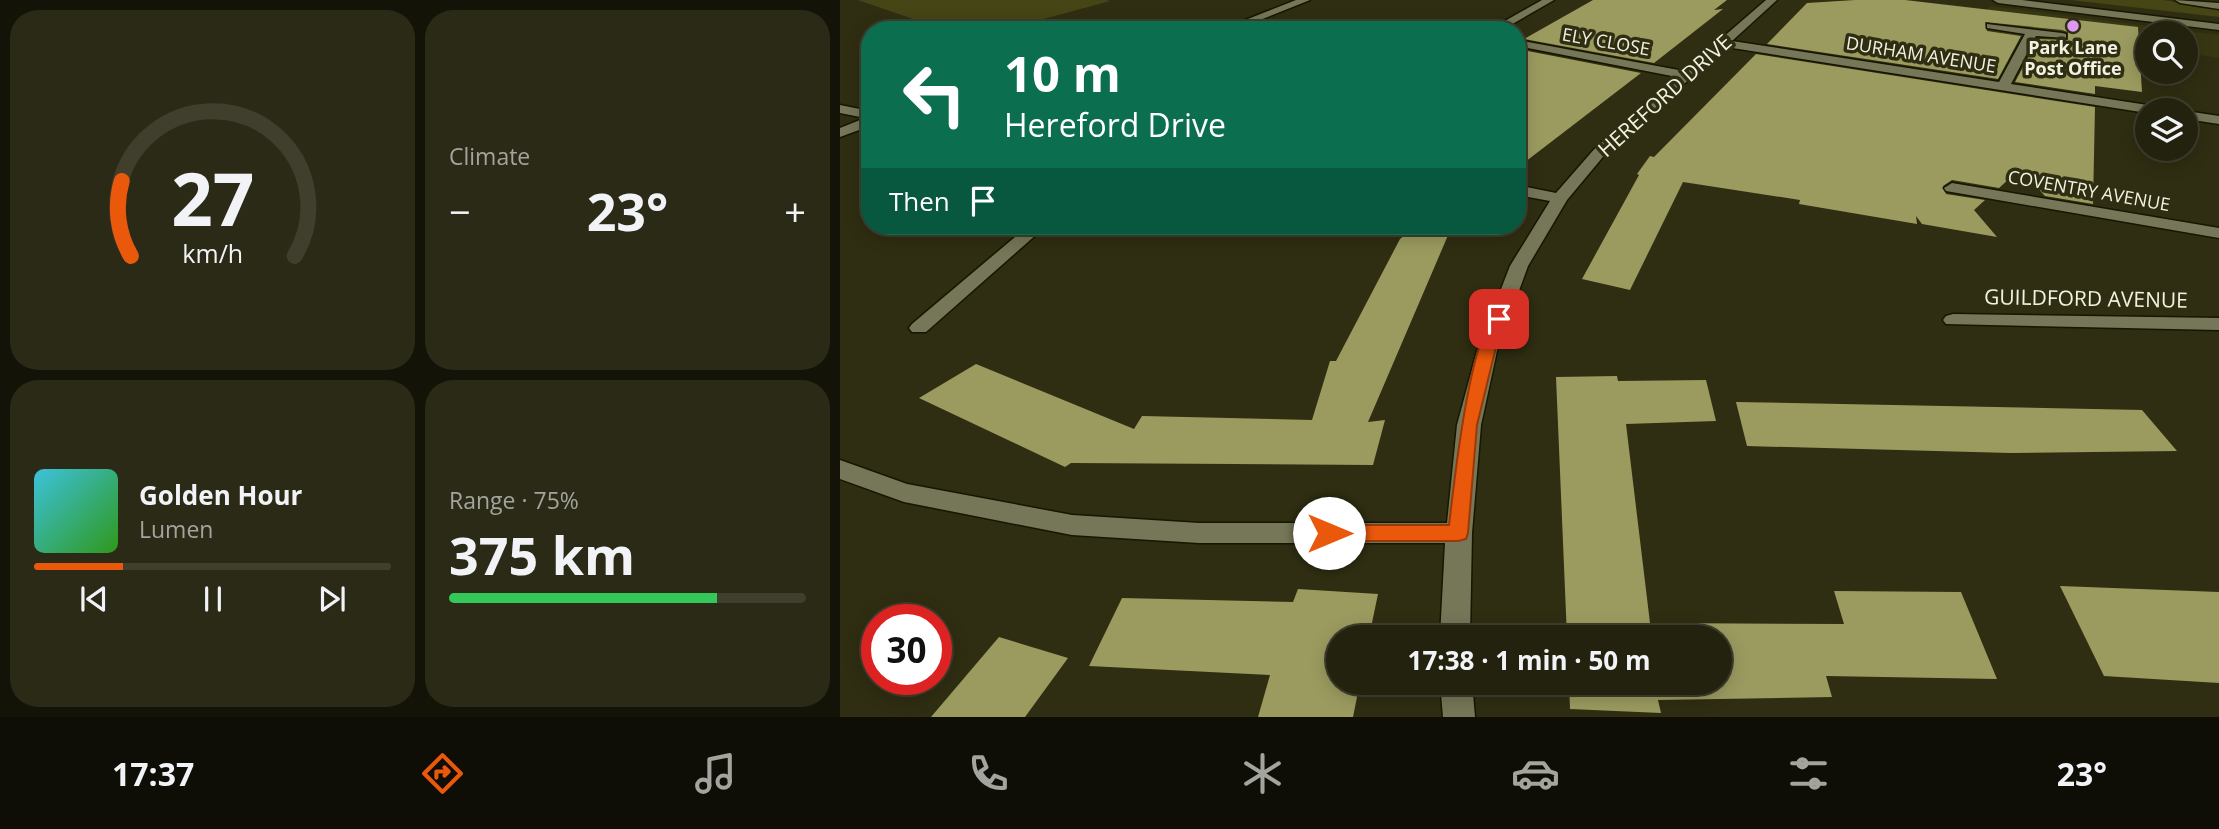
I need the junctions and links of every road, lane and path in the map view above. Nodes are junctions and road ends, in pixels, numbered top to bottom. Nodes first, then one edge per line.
1 (1305, 0) edge
2 (1549, 0) edge
3 (1772, 0) edge
4 (1998, 0) edge
5 (2180, 0) edge
6 (2219, 6) edge
7 (1249, 21) edge
8 (1510, 21) edge
9 (1991, 26) dead end
10 (2219, 27) edge
11 (2032, 32) junction
12 (2062, 36) dead end
13 (1724, 43) junction
14 (1526, 45) edge
15 (1689, 75) junction
16 (2003, 87) junction
17 (2135, 107) edge
18 (840, 109) edge
19 (861, 113) edge
20 (2198, 117) edge
21 (2219, 120) edge
22 (861, 125) edge
23 (840, 134) edge
24 (1952, 187) dead end
25 (1526, 192) edge
26 (1560, 198) junction
27 (2219, 233) edge
28 (1028, 235) edge
29 (1953, 320) dead end
30 (2219, 324) edge
31 (919, 328) dead end
32 (840, 469) edge
33 (1458, 533) junction
34 (1455, 625) edge
35 (1457, 695) edge
36 (1459, 717) edge

1 - 7 street
2 - 8 street
3 - 13 street, HEREFORD DRIVE
4 - 10 street
5 - 6 street
9 - 11 street
11 - 12 street
11 - 16 street
13 - 15 street, HEREFORD DRIVE
13 - 16 street, DURHAM AVENUE
14 - 15 street, ELY CLOSE
15 - 26 street, HEREFORD DRIVE
16 - 17 street, DURHAM AVENUE
18 - 19 street
20 - 21 street
22 - 23 street
24 - 27 street, COVENTRY AVENUE
25 - 26 street
26 - 33 street, HEREFORD DRIVE
28 - 31 street
29 - 30 street, GUILDFORD AVENUE
32 - 33 street
33 - 34 street, HEREFORD DRIVE
35 - 36 street

